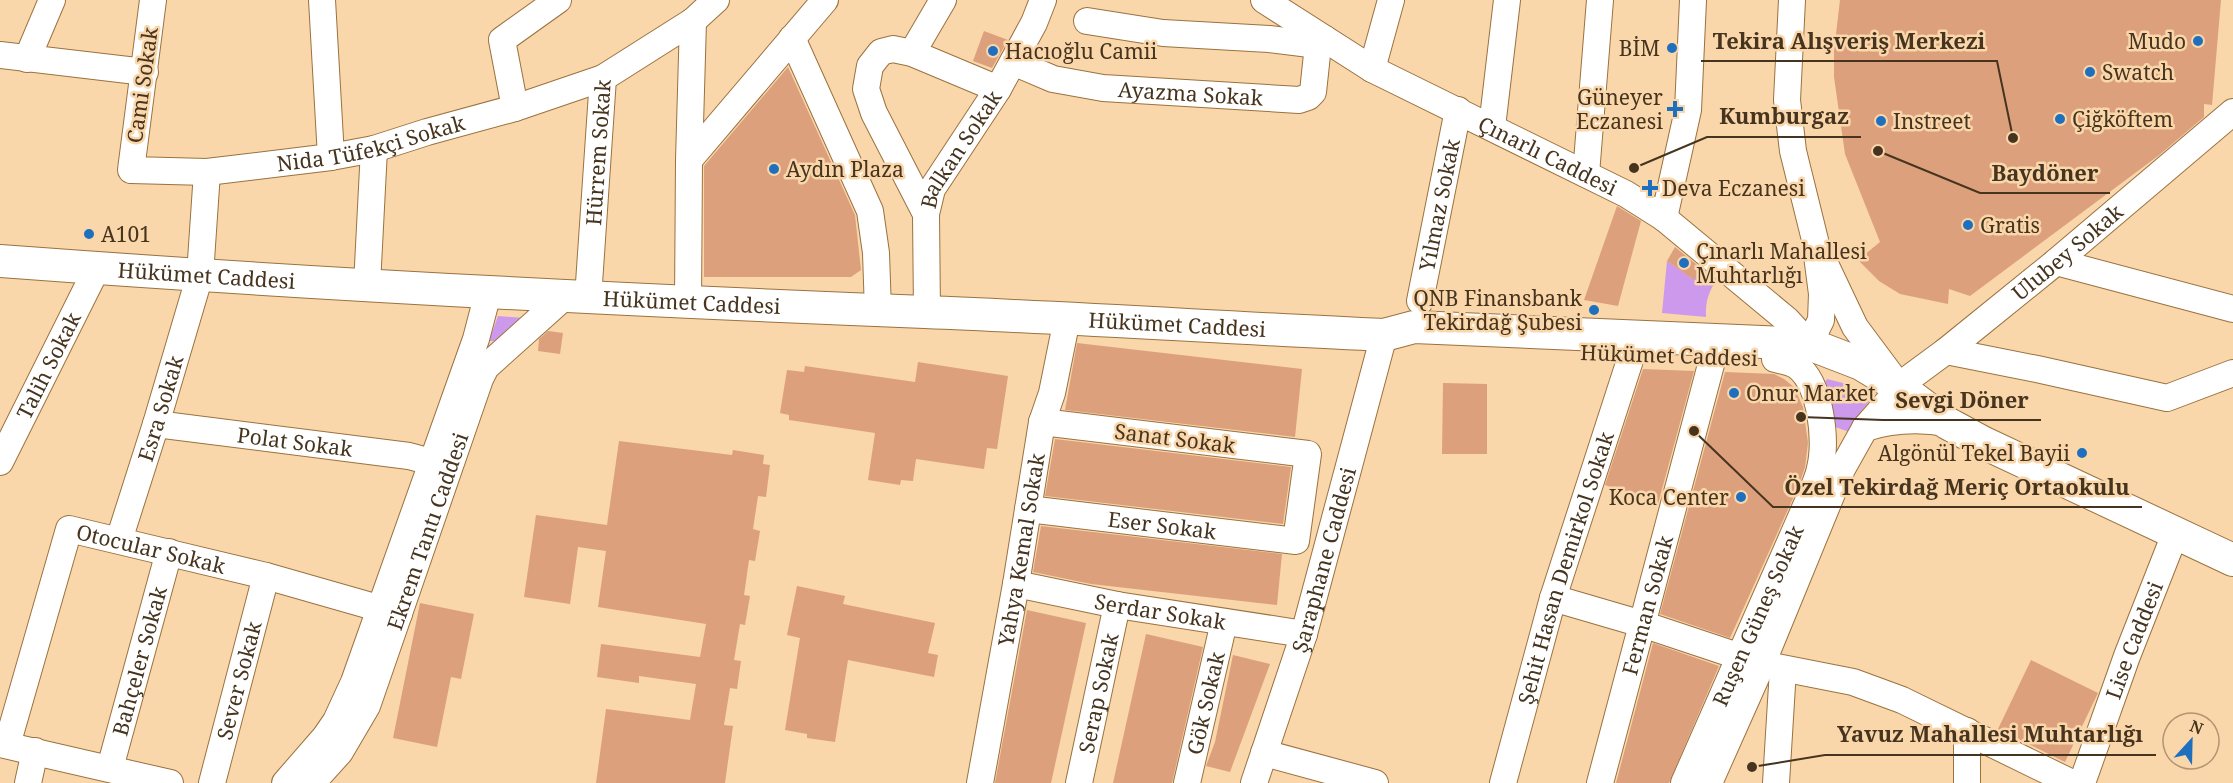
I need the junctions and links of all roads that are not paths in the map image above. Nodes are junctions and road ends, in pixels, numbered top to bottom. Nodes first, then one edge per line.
1 (52, 0) edge
2 (153, 0) edge
3 (322, 0) edge
4 (558, 0) edge
5 (716, 0) edge
6 (825, 0) edge
7 (943, 0) edge
8 (1043, 0) edge
9 (1391, 0) edge
10 (1507, 0) edge
11 (1600, 0) edge
12 (1693, 0) edge
13 (1791, 0) edge
14 (1276, 4) edge
15 (693, 21) junction
16 (1087, 21) dead end
17 (792, 38) junction
18 (1321, 42) junction
19 (912, 54) junction
20 (0, 55) edge
21 (27, 59) junction
22 (1013, 62) junction
23 (1372, 69) junction
24 (145, 72) junction
25 (603, 78) junction
26 (999, 89) junction
27 (515, 108) junction
28 (1458, 110) junction
29 (2233, 112) edge
30 (1492, 127) junction
31 (374, 149) junction
32 (331, 157) junction
33 (689, 160) junction
34 (131, 170) joint
35 (207, 172) junction
36 (1586, 174) junction
37 (926, 214) junction
38 (1664, 218) junction
39 (1815, 240) junction
40 (0, 261) edge
41 (2056, 262) junction
42 (97, 268) junction
43 (200, 275) junction
44 (367, 285) junction
45 (488, 293) junction
46 (576, 297) junction
47 (1420, 301) dead end
48 (688, 303) junction
49 (2233, 309) edge
50 (878, 311) junction
51 (927, 312) junction
52 (1067, 319) junction
53 (1384, 335) junction
54 (1504, 339) junction
55 (1809, 344) junction
56 (1946, 351) junction
57 (1632, 354) junction
58 (1713, 357) junction
59 (1775, 359) junction
60 (2233, 373) edge
61 (1899, 387) junction
62 (1042, 422) junction
63 (1947, 423) junction
64 (156, 424) junction
65 (1865, 428) junction
66 (0, 462) edge
67 (441, 464) junction
68 (1028, 509) junction
69 (2175, 534) junction
70 (119, 540) junction
71 (1296, 542) joint
72 (168, 552) junction
73 (2233, 560) edge
74 (266, 576) junction
75 (1016, 584) junction
76 (1553, 598) junction
77 (1117, 606) junction
78 (390, 611) junction
79 (1224, 622) junction
80 (1642, 624) junction
81 (1304, 633) junction
82 (1762, 663) junction
83 (1967, 731) junction
84 (4, 745) edge
85 (35, 751) junction
86 (1264, 753) junction
87 (110, 768) junction
88 (27, 783) edge
89 (170, 783) edge
90 (212, 783) edge
91 (285, 783) edge
92 (312, 783) edge
93 (980, 783) edge
94 (1079, 783) edge
95 (1187, 783) edge
96 (1254, 783) edge
97 (1375, 783) edge
98 (1503, 783) edge
99 (1600, 783) edge
100 (1684, 783) edge
101 (1709, 783) edge
102 (1776, 783) edge
103 (1781, 783) edge
104 (1966, 783) edge
105 (2072, 783) edge
106 (2082, 783) edge

1 - 21 street
2 - 24 street, Cami Sokak
3 - 32 street
4 - 27 street
5 - 15 street, Hürrem Sokak
6 - 17 street
7 - 19 street
8 - 22 street, Balkan Sokak
9 - 23 street
10 - 30 street
11 - 36 street
12 - 38 street
13 - 39 street
14 - 18 street, Çınarlı Caddesi
15 - 25 street, Hürrem Sokak
15 - 33 street
16 - 18 street
17 - 33 street
17 - 50 street
18 - 22 street, Ayazma Sokak
18 - 23 street, Çınarlı Caddesi
19 - 26 street
19 - 37 street
20 - 21 street
21 - 24 street
22 - 26 street, Balkan Sokak
23 - 28 street, Çınarlı Caddesi
24 - 34 street, Cami Sokak
25 - 27 street, Nida Tüfekçi Sokak
25 - 46 street, Hürrem Sokak
26 - 37 street, Balkan Sokak
27 - 31 street, Nida Tüfekçi Sokak
28 - 30 street, Çınarlı Caddesi
28 - 47 street, Yılmaz Sokak
29 - 41 street, Ulubey Sokak
30 - 36 street, Çınarlı Caddesi
31 - 32 street, Nida Tüfekçi Sokak
31 - 44 street
32 - 35 street, Nida Tüfekçi Sokak
33 - 48 street
34 - 35 street, Nida Tüfekçi Sokak
35 - 43 street, Esra Sokak
36 - 38 street, Çınarlı Caddesi
37 - 51 street, Balkan Sokak
38 - 55 street, Çınarlı Caddesi
39 - 55 street
39 - 61 street
40 - 42 main road, Hükümet Caddesi
41 - 49 street
41 - 56 street, Ulubey Sokak
42 - 43 main road, Hükümet Caddesi
42 - 66 street, Talih Sokak
43 - 44 main road, Hükümet Caddesi
43 - 64 street, Esra Sokak
44 - 45 main road, Hükümet Caddesi
45 - 46 main road, Hükümet Caddesi
45 - 67 street, Ekrem Tantı Caddesi
46 - 48 main road, Hükümet Caddesi
46 - 67 street, Ekrem Tantı Caddesi
48 - 50 main road, Hükümet Caddesi
50 - 51 main road, Hükümet Caddesi
51 - 52 main road, Hükümet Caddesi
52 - 53 main road, Hükümet Caddesi
52 - 62 street, Yahya Kemal Sokak
53 - 54 main road, Hükümet Caddesi
53 - 81 street, Şaraphane Caddesi
54 - 55 main road, Hükümet Caddesi
54 - 57 main road, Hükümet Caddesi
55 - 59 main road, Hükümet Caddesi
55 - 61 main road, Hükümet Caddesi
56 - 60 street
56 - 61 street, Ulubey Sokak
57 - 58 main road, Hükümet Caddesi
57 - 76 street, Şehit Hasan Demirkol Sokak
58 - 59 main road, Hükümet Caddesi
58 - 80 street, Ferman Sokak
59 - 82 street, Ruşen Güneş Sokak
61 - 63 main road, Hükümet Caddesi
61 - 65 street, Ruşen Güneş Sokak
62 - 68 street, Yahya Kemal Sokak
62 - 71 street, Sanat Sokak
63 - 65 street
63 - 69 main road, Hükümet Caddesi
64 - 67 street, Polat Sokak
64 - 70 street, Esra Sokak
65 - 82 street, Ruşen Güneş Sokak
67 - 78 street, Ekrem Tantı Caddesi
68 - 71 street, Eser Sokak
68 - 75 street, Yahya Kemal Sokak
69 - 73 main road, Hükümet Caddesi
69 - 106 street, Lise Caddesi
70 - 72 street, Otocular Sokak
70 - 84 street, Otocular Sokak
72 - 74 street, Otocular Sokak
72 - 87 street, Bahçeler Sokak
74 - 78 street, Otocular Sokak
74 - 90 street, Sever Sokak
75 - 77 street, Serdar Sokak
75 - 93 street, Yahya Kemal Sokak
76 - 80 street
76 - 98 street, Şehit Hasan Demirkol Sokak
77 - 79 street, Serdar Sokak
77 - 94 street, Serap Sokak
78 - 91 street, Ekrem Tantı Caddesi
78 - 92 street, Ekrem Tantı Caddesi
79 - 81 street, Serdar Sokak
79 - 95 street, Gök Sokak
80 - 82 street
80 - 99 street, Ferman Sokak
81 - 86 street, Şaraphane Caddesi
82 - 83 street
82 - 100 street, Ruşen Güneş Sokak
82 - 101 street, Ruşen Güneş Sokak
82 - 102 street
83 - 104 street
83 - 105 street
84 - 85 street
85 - 87 street
85 - 88 street
86 - 96 street, Şaraphane Caddesi
86 - 97 street
87 - 89 street
102 - 103 street

